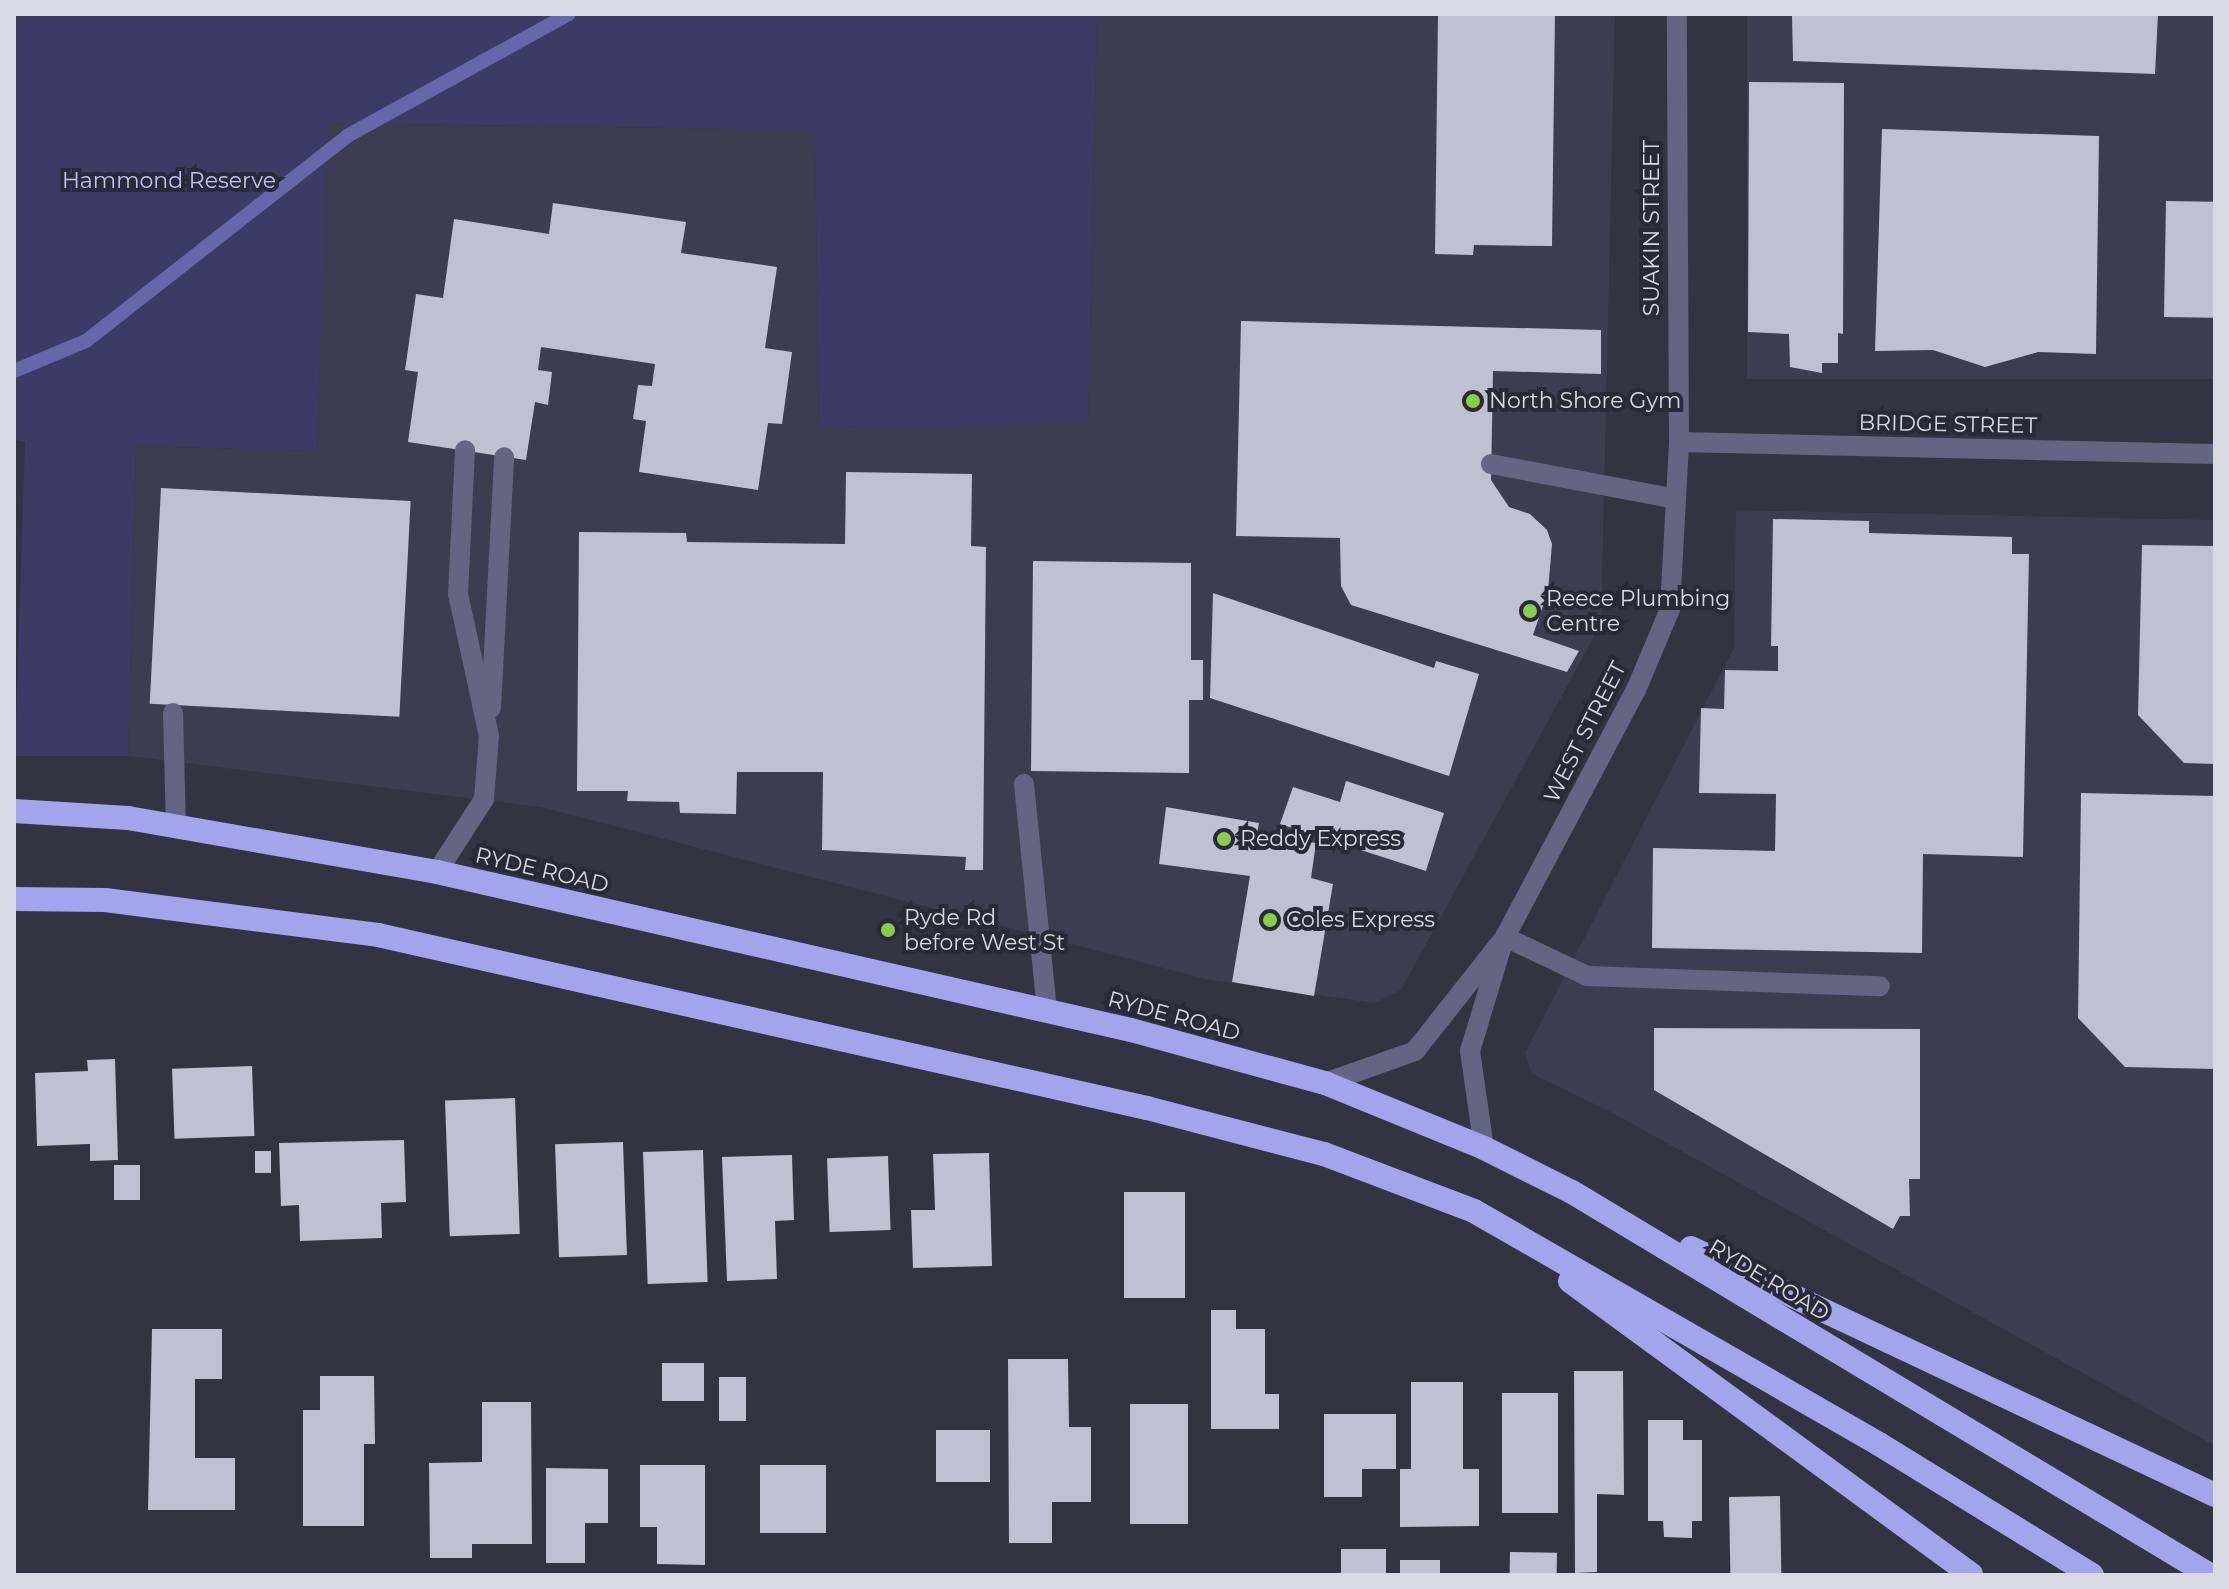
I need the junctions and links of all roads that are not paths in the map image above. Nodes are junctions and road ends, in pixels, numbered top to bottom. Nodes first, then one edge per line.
1 (1677, 14) edge
2 (1679, 442) junction
3 (465, 450) dead end
4 (2215, 454) edge
5 (504, 457) dead end
6 (1491, 464) dead end
7 (1676, 499) junction
8 (173, 713) dead end
9 (489, 736) junction
10 (1024, 784) dead end
11 (14, 811) edge
12 (176, 825) junction
13 (437, 872) junction
14 (14, 899) edge
15 (1505, 937) junction
16 (1880, 986) dead end
17 (1047, 1011) junction
18 (1325, 1083) junction
19 (1484, 1148) junction
20 (1572, 1192) junction
21 (1474, 1211) junction
22 (2215, 1495) edge
23 (1971, 1575) edge
24 (2092, 1575) edge
25 (2210, 1575) edge

1 - 2 street, SUAKIN STREET
2 - 4 street, BRIDGE STREET
2 - 7 street, WEST STREET
3 - 9 street
5 - 9 street
6 - 7 street
7 - 15 street, WEST STREET
8 - 12 street
9 - 13 street
10 - 17 street
11 - 12 highway, RYDE ROAD
12 - 13 highway, RYDE ROAD
13 - 17 highway, RYDE ROAD
14 - 21 highway
15 - 16 street
15 - 18 street, WEST STREET
15 - 19 street, WEST STREET
17 - 18 highway, RYDE ROAD
18 - 19 highway, RYDE ROAD
19 - 20 highway, RYDE ROAD
20 - 22 highway
20 - 25 highway, RYDE ROAD
21 - 23 highway
21 - 24 highway

